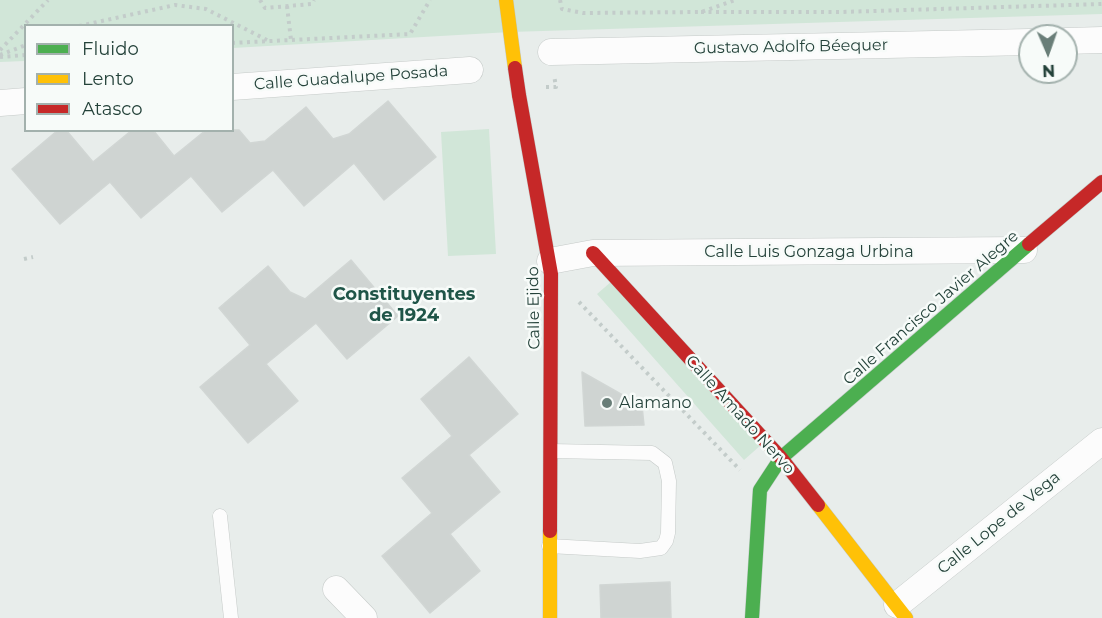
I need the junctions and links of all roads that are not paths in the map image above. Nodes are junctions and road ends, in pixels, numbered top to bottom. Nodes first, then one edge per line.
1 (506, 0) edge
2 (1102, 40) edge
3 (1078, 41) edge
4 (1018, 42) edge
5 (551, 52) dead end
6 (470, 70) dead end
7 (234, 87) edge
8 (24, 101) edge
9 (0, 103) edge
10 (1102, 182) edge
11 (1024, 250) junction
12 (593, 253) junction
13 (551, 268) junction
14 (1102, 441) edge
15 (551, 451) junction
16 (782, 458) junction
17 (220, 516) dead end
18 (549, 546) junction
19 (336, 589) dead end
20 (753, 608) edge
21 (901, 612) edge
22 (231, 618) edge
23 (363, 618) edge
24 (550, 618) edge
25 (770, 618) edge

1 - 13 street, Calle Ejido, bridge
2 - 3 street
4 - 5 street, Gustavo Adolfo Béequer
6 - 7 street, Calle Guadalupe Posada
8 - 9 street
10 - 11 street, Calle Francisco Javier Alegre
11 - 12 street, Calle Luis Gonzaga Urbina
11 - 16 street, Calle Francisco Javier Alegre
12 - 13 street
12 - 16 street, Calle Amado Nervo
13 - 15 street, Calle Ejido
14 - 21 street, Calle Lope de Vega
15 - 18 street, Calle Ejido
15 - 18 lane
16 - 20 street, Calle Francisco Javier Alegre
16 - 21 street, Calle Amado Nervo
17 - 22 lane
18 - 24 street, Calle Ejido
19 - 23 street
20 - 25 street

